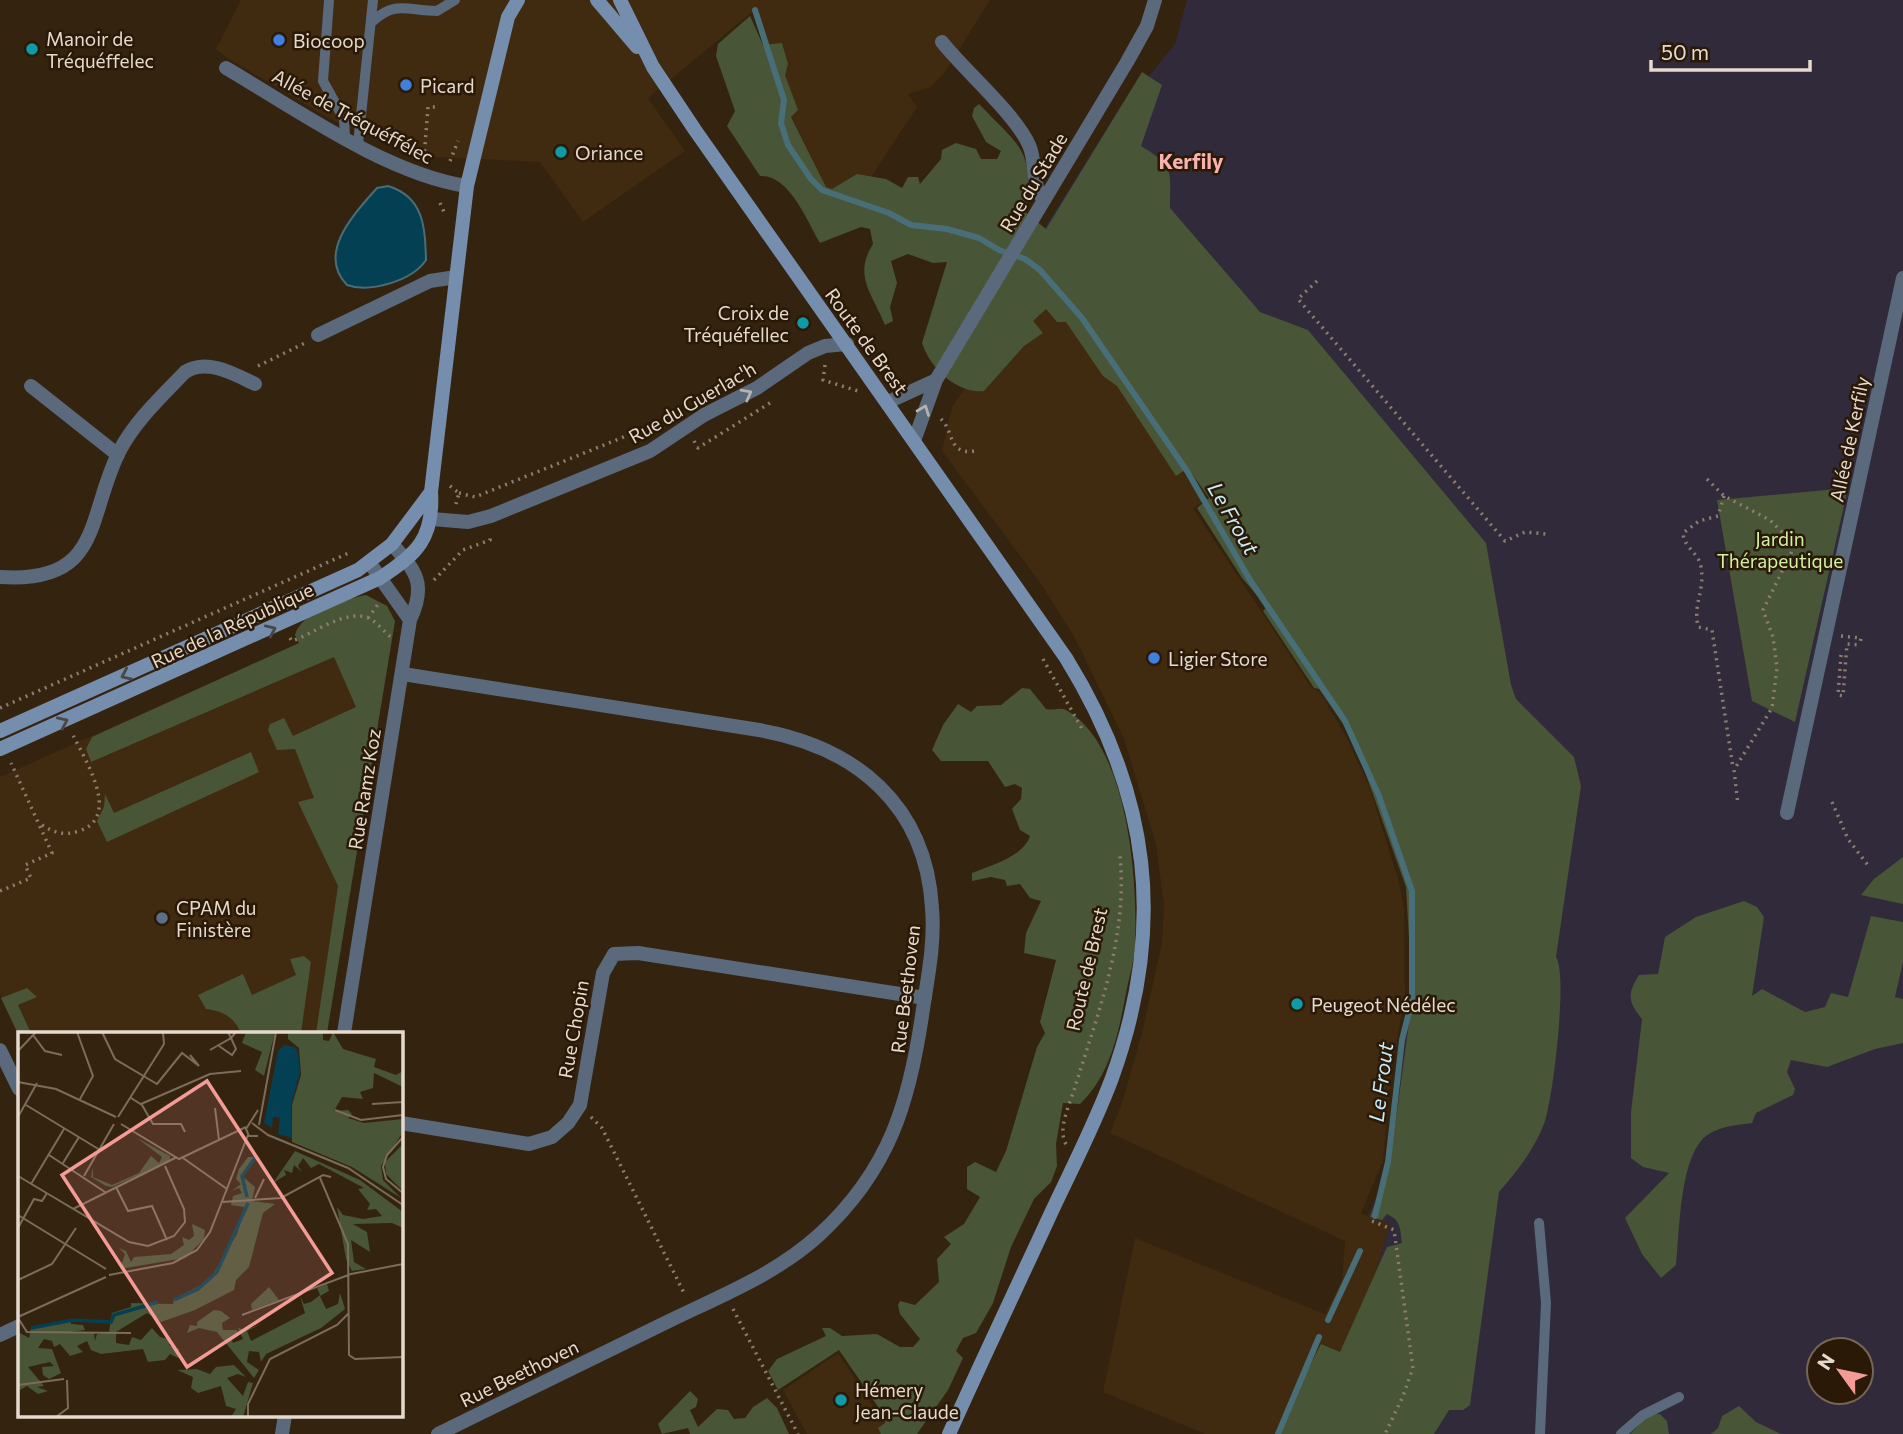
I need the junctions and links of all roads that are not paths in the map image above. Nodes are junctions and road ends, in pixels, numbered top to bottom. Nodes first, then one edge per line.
1 (329, 0) edge
2 (373, 0) edge
3 (455, 0) edge
4 (508, 0) edge
5 (518, 0) edge
6 (597, 0) edge
7 (620, 0) edge
8 (1155, 0) edge
9 (508, 17) junction
10 (373, 21) junction
11 (942, 42) dead end
12 (653, 67) junction
13 (226, 68) dead end
14 (351, 140) junction
15 (467, 186) junction
16 (1044, 200) junction
17 (456, 277) junction
18 (1903, 278) edge
19 (318, 335) road end
20 (847, 344) junction
21 (936, 380) junction
22 (255, 384) dead end
23 (31, 386) dead end
24 (888, 402) junction
25 (914, 442) junction
26 (118, 454) junction
27 (431, 492) junction
28 (432, 519) junction
29 (392, 544) junction
30 (407, 560) junction
31 (369, 562) junction
32 (0, 577) edge
33 (380, 578) junction
34 (410, 620) junction
35 (403, 674) junction
36 (0, 731) edge
37 (2, 748) edge
38 (1787, 813) dead end
39 (925, 998) junction
40 (344, 1032) edge
41 (1, 1054) edge
42 (18, 1087) edge
43 (402, 1123) edge
44 (1539, 1223) dead end
45 (18, 1326) edge
46 (0, 1335) edge
47 (1679, 1397) dead end
48 (285, 1416) edge
49 (282, 1434) edge
50 (438, 1434) edge
51 (948, 1434) edge
52 (1540, 1434) edge
53 (1621, 1434) edge

1 - 14 lane
2 - 10 lane
3 - 10 lane
4 - 9 main road, Rue de la République
5 - 9 main road, Rue de la République
6 - 12 main road, Route de Brest
7 - 12 main road, Route de Brest
8 - 16 street, Rue du Stade
9 - 15 main road, Rue de la République
10 - 14 lane
11 - 16 street
12 - 20 main road, Route de Brest
13 - 14 street, Allée de Tréquéffélec
14 - 15 street, Allée de Tréquéffélec
15 - 17 main road, Rue de la République
16 - 21 street, Rue du Stade
17 - 19 street
17 - 27 main road, Rue de la République
18 - 38 street, Allée de Kerfily
20 - 24 main road, Route de Brest
28 -> 20 street, Rue du Guerlac'h
21 - 24 street
25 -> 21 street, Rue du Stade
22 - 26 street
23 - 26 street
24 - 25 main road, Route de Brest
25 - 51 main road, Route de Brest
26 - 32 street
27 - 28 main road, Rue de la République
27 - 29 main road, Rue de la République
28 - 30 main road, Rue de la République
29 - 30 street
29 - 31 main road, Rue de la République
30 - 33 main road, Rue de la République
30 - 34 street, Rue Ramz Koz
31 - 33 street
31 -> 36 main road, Rue de la République
33 - 34 street
37 -> 33 main road, Rue de la République
34 - 35 street, Rue Ramz Koz
35 - 39 street, Rue Beethoven
35 - 40 street, Rue Ramz Koz
39 - 43 street, Rue Chopin
39 - 50 street, Rue Beethoven
41 - 42 street
44 - 52 lane
45 - 46 street
47 - 53 lane
48 - 49 street

